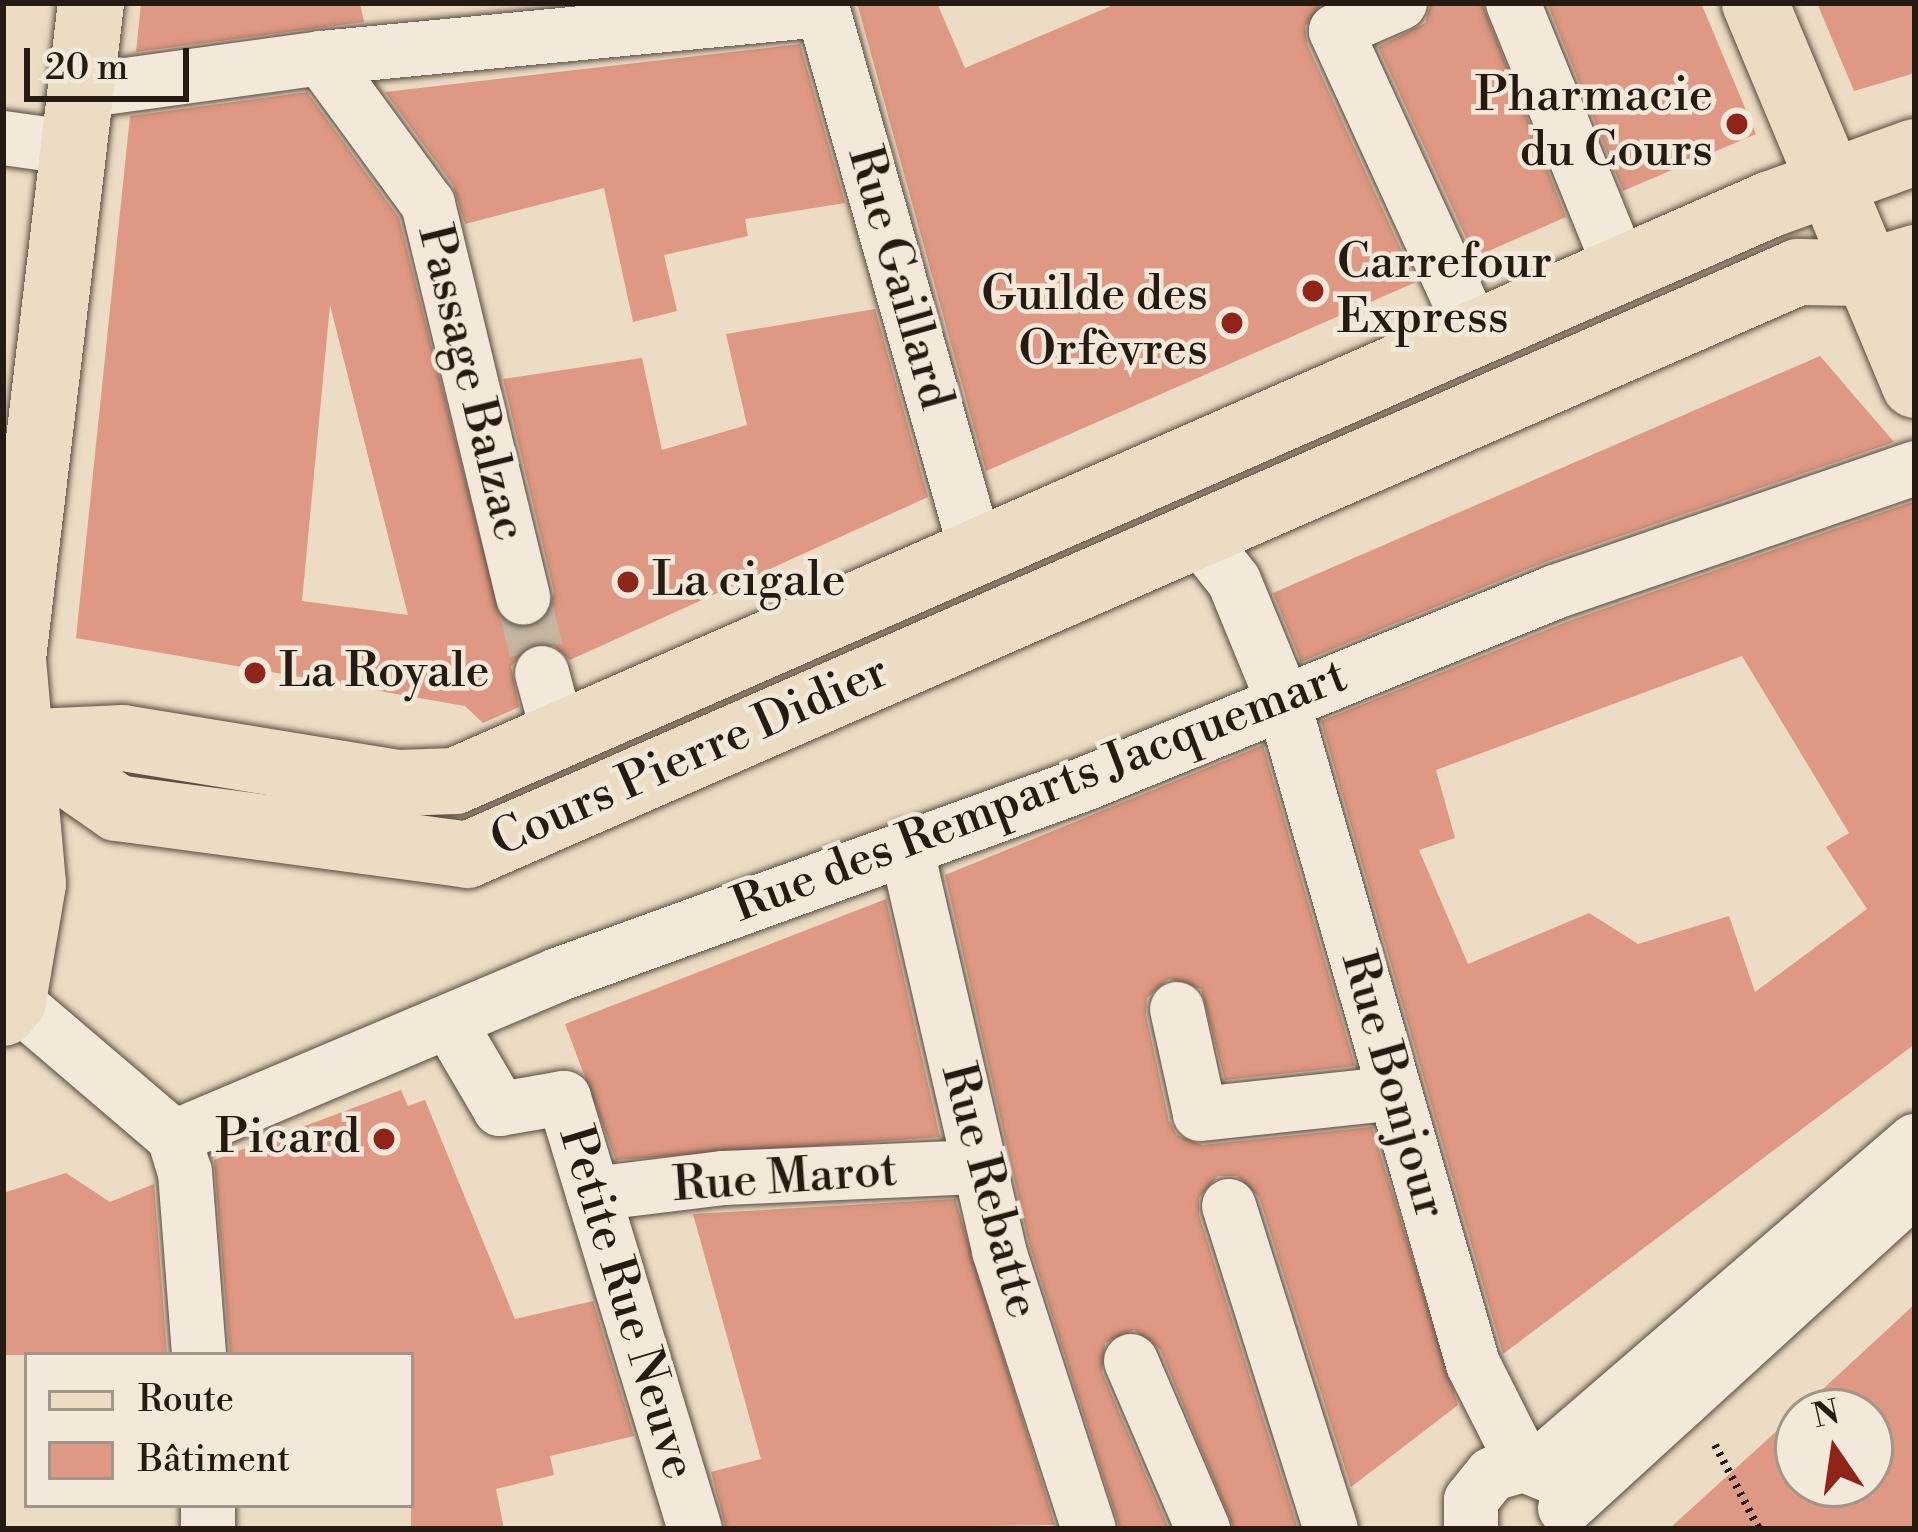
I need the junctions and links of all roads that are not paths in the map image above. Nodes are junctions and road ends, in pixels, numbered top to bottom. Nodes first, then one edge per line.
1 (92, 3) edge
2 (1400, 3) edge
3 (1513, 3) edge
4 (1755, 3) edge
5 (821, 6) edge
6 (321, 58) junction
7 (78, 119) junction
8 (3, 138) edge
9 (1915, 152) edge
10 (1832, 182) junction
11 (1890, 265) edge
12 (1622, 272) junction
13 (1475, 334) junction
14 (1915, 385) edge
15 (1915, 467) edge
16 (1196, 533) junction
17 (977, 554) junction
18 (524, 598) tunnel mouth
19 (542, 673) tunnel mouth
20 (1282, 698) junction
21 (559, 736) junction
22 (11, 738) edge
23 (3, 843) edge
24 (906, 848) junction
25 (6, 1001) edge
26 (1177, 1009) dead end
27 (449, 1022) junction
28 (1395, 1093) junction
29 (174, 1137) junction
30 (1915, 1142) edge
31 (977, 1167) junction
32 (1915, 1188) edge
33 (592, 1194) junction
34 (1229, 1206) dead end
35 (199, 1352) edge
36 (1131, 1361) dead end
37 (1547, 1492) edge
38 (1461, 1522) edge
39 (695, 1529) edge
40 (1089, 1529) edge
41 (1203, 1529) edge
42 (1331, 1529) edge

1 - 7 main road
2 - 13 street
3 - 12 street
4 - 10 main road
5 - 6 street
5 - 17 street, Rue Gaillard
6 - 7 street
6 - 18 street, Passage Balzac
7 - 8 street
7 - 22 main road
9 - 10 main road, Cours Pierre Didier
10 - 11 main road
10 - 12 main road, Cours Pierre Didier
11 - 14 main road
11 - 16 main road, Cours Pierre Didier
12 - 13 main road, Cours Pierre Didier
13 - 17 main road, Cours Pierre Didier
15 - 20 street, Rue des Remparts Jacquemart
16 - 20 street, Rue Bonjour
16 - 22 main road, Cours Pierre Didier
17 - 21 main road, Cours Pierre Didier
19 - 21 street
20 - 24 street, Rue des Remparts Jacquemart
20 - 28 street, Rue Bonjour
21 - 22 main road, Cours Pierre Didier
22 - 23 main road
22 - 25 main road
24 - 27 street, Rue des Remparts Jacquemart
24 - 31 street, Rue Rebatte
25 - 29 street
26 - 28 street
27 - 29 street, Rue des Remparts Jacquemart
27 - 33 street, Petite Rue Neuve
28 - 37 street, Rue Bonjour
29 - 35 street
30 - 37 street
31 - 33 street, Rue Marot
31 - 40 street, Rue Rebatte
32 - 37 street
33 - 39 street, Petite Rue Neuve
34 - 42 street
36 - 41 street
37 - 38 street

